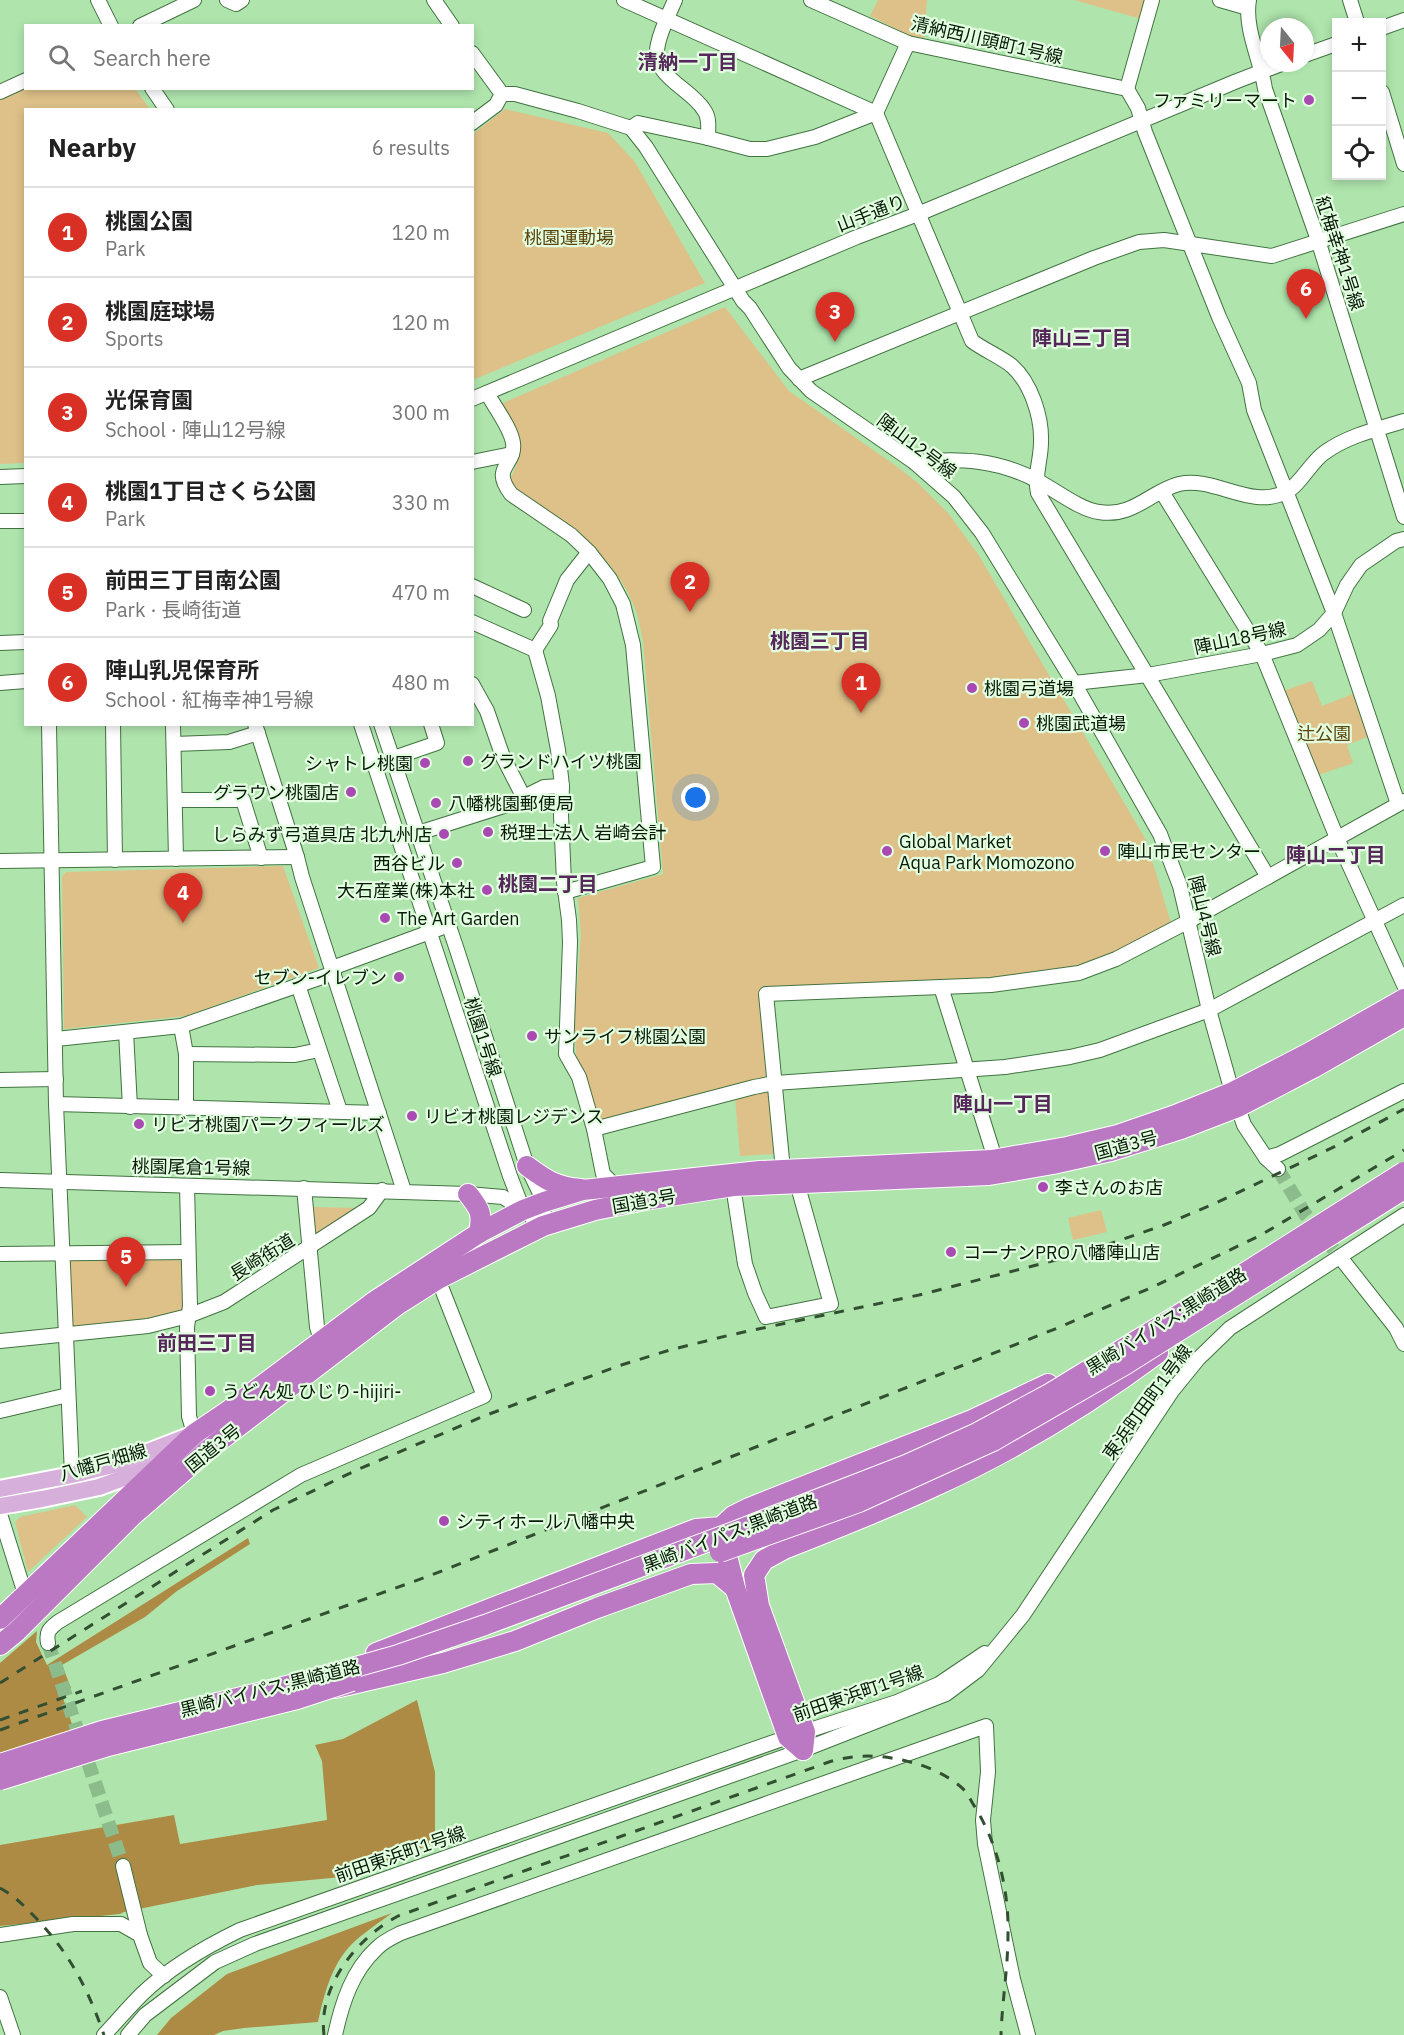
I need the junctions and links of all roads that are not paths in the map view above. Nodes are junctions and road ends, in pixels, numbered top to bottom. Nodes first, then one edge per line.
1 (98, 0) edge
2 (194, 0) edge
3 (227, 0) edge
4 (242, 0) edge
5 (434, 0) edge
6 (624, 0) edge
7 (675, 0) edge
8 (811, 0) edge
9 (1152, 0) edge
10 (1220, 0) edge
11 (1350, 0) edge
12 (1248, 4) edge
13 (1356, 18) edge
14 (667, 19) junction
15 (1404, 20) edge
16 (110, 24) edge
17 (144, 24) edge
18 (451, 24) edge
19 (1386, 27) edge
20 (908, 43) junction
21 (1332, 45) edge
22 (1314, 52) edge
23 (474, 56) edge
24 (1260, 64) edge
25 (1261, 72) edge
26 (1263, 72) edge
27 (24, 81) edge
28 (1127, 89) junction
29 (153, 90) edge
30 (0, 92) edge
31 (502, 94) junction
32 (1386, 105) edge
33 (166, 108) edge
34 (876, 113) junction
35 (1142, 120) junction
36 (474, 122) edge
37 (631, 128) junction
38 (708, 138) junction
39 (1404, 164) edge
40 (918, 214) junction
41 (1404, 214) edge
42 (1318, 240) junction
43 (1190, 243) junction
44 (737, 288) junction
45 (959, 313) junction
46 (799, 379) junction
47 (487, 393) junction
48 (474, 398) edge
49 (1404, 421) edge
50 (1377, 430) junction
51 (512, 454) junction
52 (474, 462) edge
53 (914, 462) junction
54 (24, 476) edge
55 (0, 477) edge
56 (1035, 480) junction
57 (1162, 492) junction
58 (1287, 492) junction
59 (1404, 517) edge
60 (0, 521) edge
61 (24, 521) edge
62 (1404, 539) edge
63 (589, 552) junction
64 (474, 587) edge
65 (524, 610) dead end
66 (1334, 614) junction
67 (474, 623) edge
68 (24, 642) edge
69 (0, 643) edge
70 (535, 650) junction
71 (1262, 654) junction
72 (1148, 675) junction
73 (24, 681) edge
74 (1074, 682) junction
75 (0, 683) edge
76 (474, 688) edge
77 (49, 726) edge
78 (113, 726) edge
79 (173, 726) edge
80 (362, 726) edge
81 (382, 726) edge
82 (431, 726) edge
83 (256, 729) edge
84 (174, 744) junction
85 (392, 759) junction
86 (374, 765) junction
87 (562, 786) junction
88 (523, 796) junction
89 (176, 800) junction
90 (1401, 802) edge
91 (416, 833) junction
92 (1337, 838) junction
93 (398, 839) junction
94 (297, 857) junction
95 (261, 858) junction
96 (176, 859) junction
97 (115, 860) junction
98 (0, 861) edge
99 (52, 861) junction
100 (1268, 877) junction
101 (565, 892) junction
102 (1404, 905) edge
103 (1189, 921) junction
104 (1374, 922) junction
105 (449, 925) junction
106 (429, 933) junction
107 (333, 970) junction
108 (298, 985) junction
109 (1404, 985) edge
110 (941, 987) junction
111 (1404, 999) edge
112 (1209, 1010) junction
113 (1404, 1016) edge
114 (181, 1026) junction
115 (126, 1032) junction
116 (56, 1039) junction
117 (319, 1050) junction
118 (186, 1054) junction
119 (967, 1071) junction
120 (56, 1078) junction
121 (0, 1080) edge
122 (775, 1083) junction
123 (1404, 1091) edge
124 (1235, 1099) junction
125 (56, 1104) junction
126 (130, 1107) junction
127 (186, 1108) junction
128 (339, 1111) junction
129 (379, 1113) junction
130 (594, 1129) junction
131 (1266, 1158) junction
132 (992, 1160) junction
133 (527, 1166) junction
134 (1278, 1169) tunnel mouth
135 (1404, 1172) edge
136 (510, 1176) junction
137 (790, 1177) junction
138 (0, 1179) edge
139 (61, 1182) junction
140 (187, 1186) junction
141 (733, 1186) junction
142 (616, 1187) junction
143 (304, 1188) junction
144 (381, 1190) junction
145 (583, 1190) junction
146 (1404, 1190) edge
147 (404, 1191) junction
148 (468, 1194) junction
149 (503, 1197) junction
150 (544, 1202) junction
151 (523, 1210) junction
152 (1404, 1215) edge
153 (543, 1226) junction
154 (478, 1233) junction
155 (309, 1248) junction
156 (188, 1252) junction
157 (63, 1253) junction
158 (0, 1254) edge
159 (1340, 1257) junction
160 (438, 1279) junction
161 (1243, 1290) junction
162 (1180, 1314) junction
163 (188, 1316) junction
164 (1400, 1326) edge
165 (65, 1334) junction
166 (321, 1340) junction
167 (0, 1341) edge
168 (1404, 1344) edge
169 (68, 1395) junction
170 (0, 1411) edge
171 (194, 1434) junction
172 (214, 1445) junction
173 (159, 1466) junction
174 (72, 1475) junction
175 (0, 1489) edge
176 (0, 1506) edge
177 (0, 1514) edge
178 (721, 1527) junction
179 (735, 1588) junction
180 (25, 1594) junction
181 (759, 1606) junction
182 (0, 1619) edge
183 (1001, 1642) joint
184 (48, 1643) dead end
185 (0, 1645) edge
186 (298, 1691) junction
187 (799, 1740) junction
188 (0, 1764) edge
189 (0, 1780) edge
190 (123, 1866) tunnel mouth
191 (0, 1935) edge
192 (140, 1935) junction
193 (164, 1976) junction
194 (0, 1997) edge
195 (14, 2035) edge
196 (104, 2035) edge
197 (128, 2035) edge
198 (334, 2035) edge
199 (1028, 2035) edge

1 - 16 street
2 - 17 street
3 - 4 street
5 - 18 street
6 - 14 street
7 - 14 street
8 - 20 street, 清納西川頭町1号線
9 - 28 street
10 - 12 street
11 - 13 street
12 - 24 street, 紅梅幸神1号線
14 - 34 street
14 - 38 street
15 - 19 street
20 - 28 street, 清納西川頭町1号線
20 - 34 street
21 - 22 street
23 - 31 street
25 - 35 street, 山手通り
26 - 42 street, 紅梅幸神1号線
27 - 30 street
28 - 35 street
29 - 33 street
31 - 36 street
31 - 37 street
32 - 39 street
34 - 38 street
34 - 40 street
35 - 40 street, 山手通り
35 - 43 street
37 - 38 street
37 - 44 street, 陣山12号線
40 - 44 street, 山手通り
40 - 45 street
41 - 42 street
42 - 43 street
42 - 50 street, 紅梅幸神1号線
43 - 45 street
43 - 58 street
44 - 46 street, 陣山12号線
44 - 47 street, 山手通り
45 - 46 street
45 - 56 street
46 - 53 street, 陣山12号線
47 - 48 street, 山手通り
47 - 51 street
49 - 50 street
50 - 58 street
50 - 59 street, 紅梅幸神1号線
51 - 52 street
51 - 63 street
53 - 56 street
53 - 74 street, 陣山12号線
54 - 55 street
56 - 57 street
56 - 72 street
57 - 58 street
57 - 71 street
58 - 66 street
60 - 61 street
62 - 66 street, 陣山18号線
63 - 70 street
63 - 101 street
64 - 65 street
66 - 71 street, 陣山18号線
66 - 90 street
67 - 70 street
68 - 69 street
70 - 87 street
71 - 72 street, 陣山18号線
71 - 92 street
72 - 74 street, 陣山18号線
72 - 100 street
73 - 75 street
74 - 103 street, 陣山4号線
76 - 88 street
77 - 99 street
78 - 97 street
79 - 84 street
80 - 86 street, 桃園1号線
81 - 85 street, 桃園1号線
82 - 85 street
83 - 84 street
83 - 94 street
84 - 89 street
85 - 86 street
85 - 91 street, 桃園1号線
86 - 93 street, 桃園1号線
87 - 88 street
87 - 101 street
88 - 91 street
89 - 95 street
89 - 96 street
90 - 92 street
91 - 93 street
91 - 105 street, 桃園1号線
92 - 100 street
92 - 104 street
93 - 106 street, 桃園1号線
94 - 95 street
94 - 107 street
95 - 96 street
96 - 97 street
97 - 99 street
98 - 99 street
99 - 116 street
100 - 103 street
101 - 130 street
102 - 104 street
103 - 110 street
103 - 112 street, 陣山4号線
104 - 109 street
104 - 112 street
105 - 106 street
105 - 133 street, 桃園1号線
106 - 107 street
106 - 136 street, 桃園1号線
107 - 108 street
107 - 129 street
108 - 114 street
108 - 117 street
110 - 119 street
110 - 122 street
111 - 124 highway, 国道3号
112 - 119 street
112 - 124 street, 陣山4号線
113 - 124 highway, 国道3号
114 - 115 street
114 - 118 street
115 - 116 street
115 - 126 street
116 - 120 street
117 - 118 street
117 - 128 street
118 - 127 street
119 - 122 street
119 - 132 street
120 - 121 street
120 - 125 street
122 - 130 street
122 - 137 street
123 - 131 street
124 - 131 street, 陣山4号線
124 - 132 highway, 国道3号
124 - 137 highway, 国道3号
125 - 126 street
125 - 139 street
126 - 127 street
127 - 128 street
128 - 129 street
129 - 147 street
130 - 142 street
131 - 134 street, 陣山4号線
132 - 137 highway, 国道3号
133 - 145 highway
133 - 150 street, 桃園1号線
135 - 162 highway, 黒崎バイパス;黒崎道路, bridge
136 - 149 street
136 - 151 street, 桃園1号線
137 - 141 highway, 国道3号
137 - 141 street
137 - 142 highway, 国道3号
138 - 139 street, 桃園尾倉1号線
139 - 140 street, 桃園尾倉1号線
139 - 157 street
140 - 143 street, 桃園尾倉1号線
140 - 156 street
141 - 153 highway, 国道3号
142 - 145 highway, 国道3号
143 - 144 street, 桃園尾倉1号線
143 - 155 street
144 - 147 street
144 - 155 street, 長崎街道
145 - 150 highway, 国道3号
146 - 161 highway, 黒崎バイパス;黒崎道路, bridge
147 - 148 street
148 - 149 street
148 - 154 highway
149 - 151 street
150 - 151 highway, 国道3号
150 - 153 street, 桃園1号線
151 - 153 street
151 - 154 highway, 国道3号
152 - 159 street, 東浜町田町1号線
153 - 160 highway, 国道3号
154 - 166 highway, 国道3号
155 - 163 street, 長崎街道
155 - 166 street
156 - 157 street
156 - 163 street
157 - 158 street
157 - 165 street
159 - 164 street
159 - 183 street, 東浜町田町1号線
160 - 172 highway, 国道3号
160 - 184 street
161 - 181 highway, bridge
161 - 186 highway, 黒崎バイパス;黒崎道路, bridge
162 - 178 highway, bridge
162 - 186 highway, 黒崎バイパス;黒崎道路, bridge
163 - 165 street, 長崎街道
163 - 171 street
164 - 168 street
165 - 167 street, 長崎街道
165 - 169 street
166 - 171 highway, 国道3号
169 - 170 street
169 - 174 street
171 - 173 highway, 国道3号
171 - 174 main road, 八幡戸畑線
172 - 173 main road, 八幡戸畑線
172 - 185 highway, 国道3号
173 - 176 main road, 八幡戸畑線
173 - 180 highway, 国道3号
174 - 175 main road, 八幡戸畑線
177 - 180 street
178 - 179 highway
178 - 181 highway
178 - 186 highway, bridge
179 - 186 highway, bridge
179 - 187 highway
180 - 182 highway, 国道3号
181 - 187 highway
183 - 187 street, 前田東浜町1号線
186 - 188 highway, 黒崎バイパス;黒崎道路, bridge
186 - 189 highway, 黒崎バイパス;黒崎道路, bridge
187 - 193 street, 前田東浜町1号線
187 - 197 street, 前田東浜町1号線
190 - 192 street
191 - 192 street
192 - 193 street
193 - 196 street, 前田東浜町1号線
194 - 195 street
198 - 199 street

